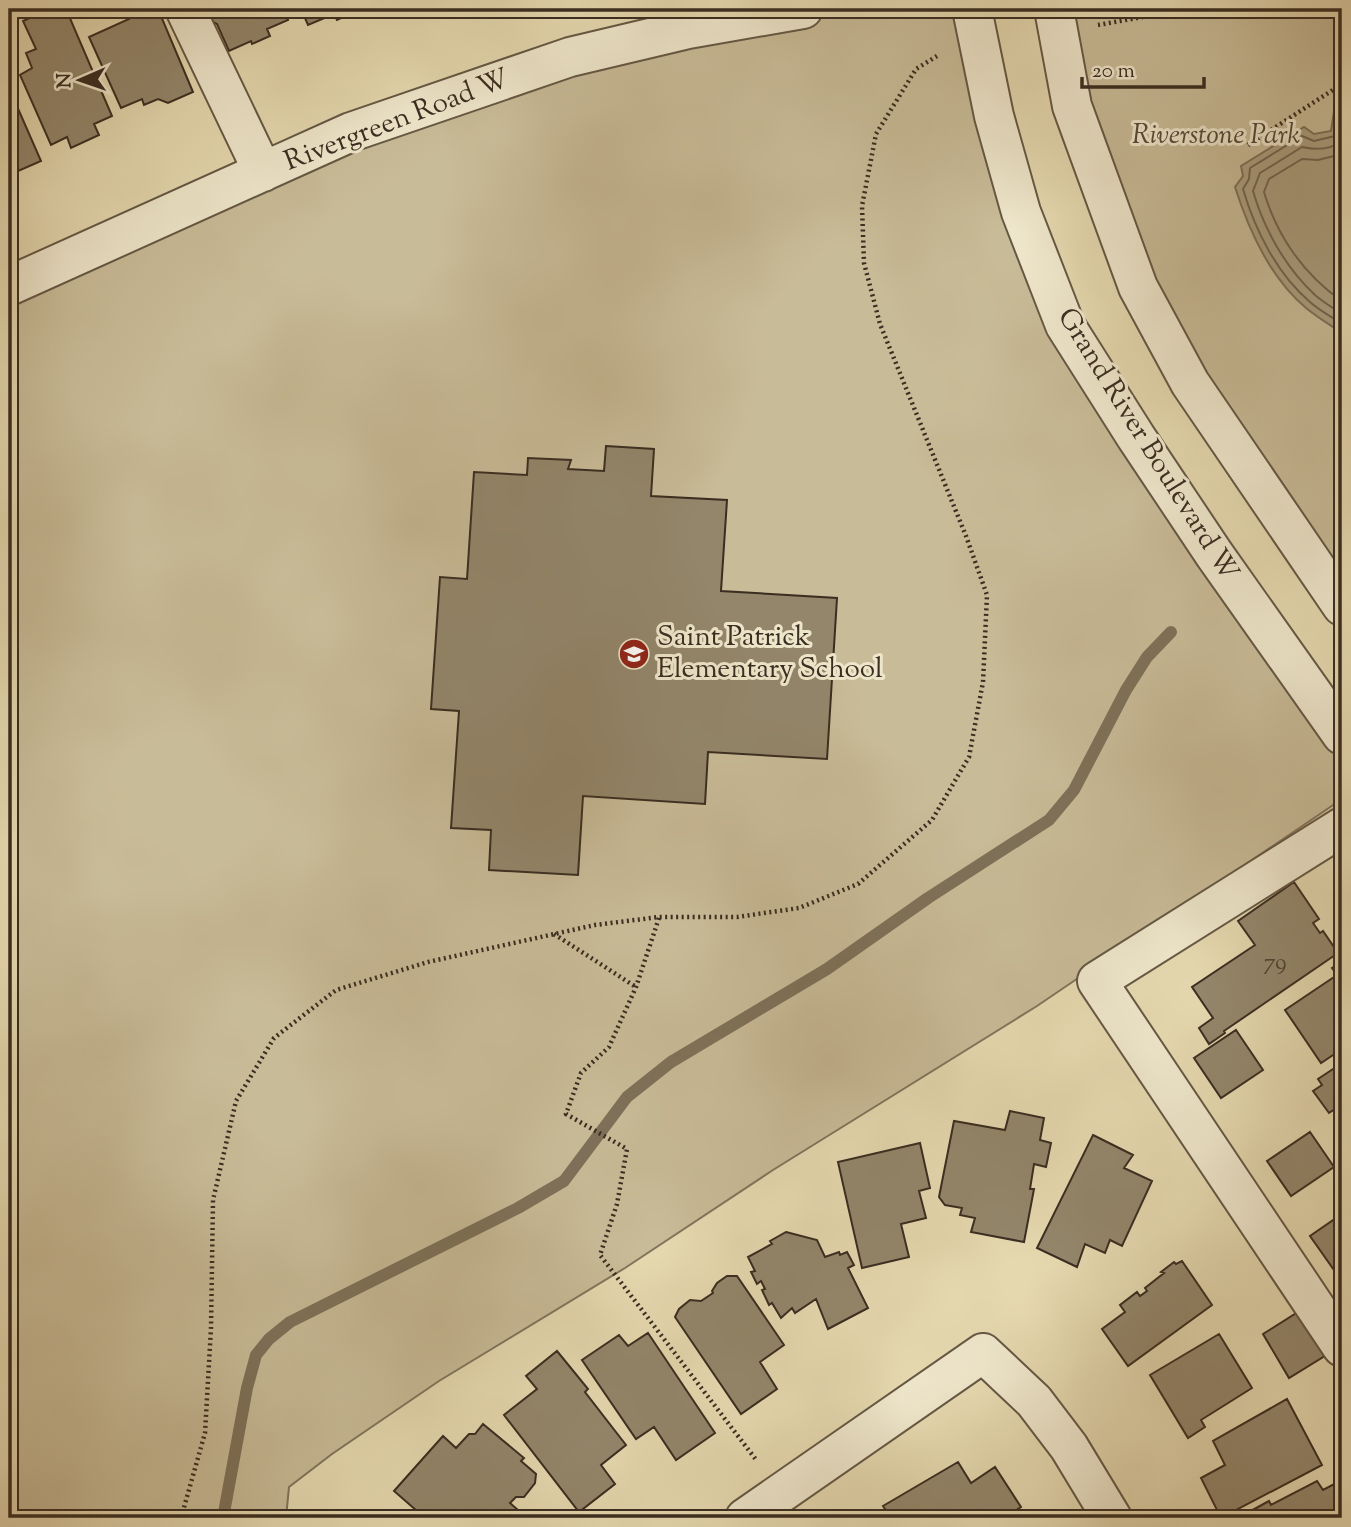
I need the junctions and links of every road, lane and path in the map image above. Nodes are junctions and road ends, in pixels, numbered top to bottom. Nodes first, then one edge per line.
1 (185, 9) edge
2 (803, 9) edge
3 (972, 9) edge
4 (1054, 9) edge
5 (1187, 9) edge
6 (687, 19) edge
7 (1095, 26) dead end
8 (937, 56) dead end
9 (1342, 84) edge
10 (1248, 145) dead end
11 (264, 172) junction
12 (9, 286) edge
13 (1332, 591) edge
14 (1342, 735) edge
15 (1342, 828) edge
16 (659, 917) junction
17 (554, 934) junction
18 (636, 987) junction
19 (1342, 1347) edge
20 (780, 1492) junction
21 (181, 1518) edge
22 (745, 1518) edge
23 (1112, 1518) edge

1 - 11 street
2 - 6 street, Rivergreen Road W
3 - 14 street, Grand River Boulevard W
4 - 13 street
5 - 7 path
6 - 11 street, Rivergreen Road W
8 - 16 path
9 - 10 path
11 - 12 street, Rivergreen Road W
15 - 19 street
16 - 17 path
16 - 18 path
17 - 18 path
17 - 21 path
18 - 20 path
20 - 22 street
20 - 23 street

